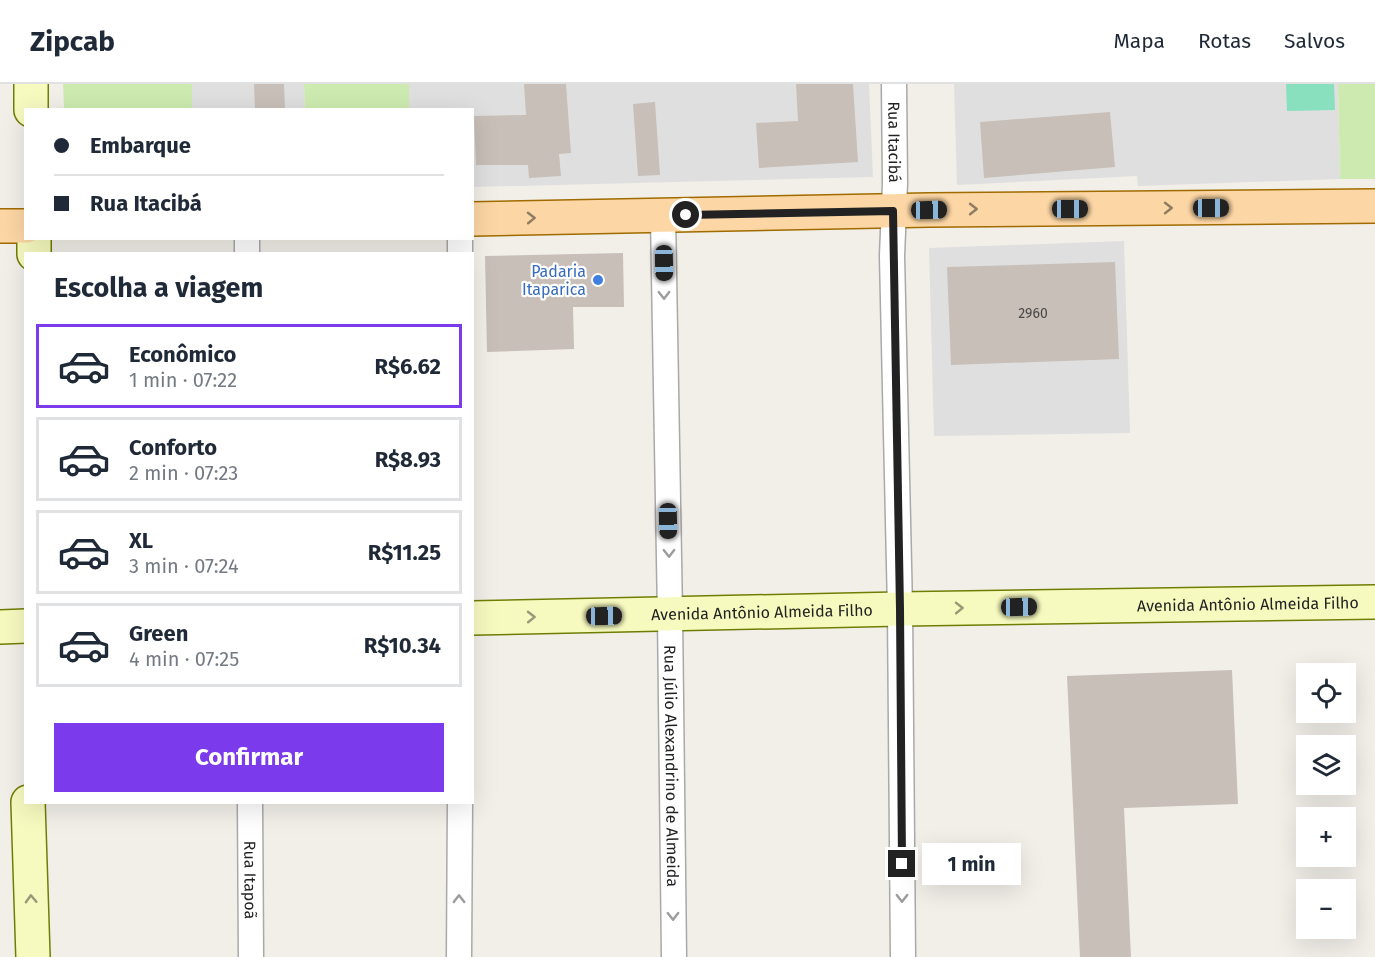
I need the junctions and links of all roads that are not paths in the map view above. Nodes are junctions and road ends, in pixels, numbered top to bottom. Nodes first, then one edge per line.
1 (31, 84) edge
2 (894, 84) edge
3 (31, 108) edge
4 (1375, 206) edge
5 (893, 211) junction
6 (663, 216) junction
7 (474, 219) edge
8 (0, 226) edge
9 (24, 226) edge
10 (1375, 603) edge
11 (900, 609) junction
12 (670, 615) junction
13 (474, 618) edge
14 (24, 626) edge
15 (0, 627) edge
16 (28, 804) edge
17 (250, 804) edge
18 (460, 804) edge
19 (33, 957) edge
20 (251, 957) edge
21 (459, 957) edge
22 (674, 957) edge
23 (903, 957) edge

1 - 3 street
2 - 5 street, Rua Itacibá
5 -> 4 main road
5 - 6 main road
5 - 11 street, Rua Itacibá
7 -> 6 main road
6 -> 12 street, Rua Júlio Alexandrino de Almeida
8 - 9 main road
11 -> 10 street, Avenida Antônio Almeida Filho
11 - 12 street, Avenida Antônio Almeida Filho
11 -> 23 street, Rua Itacibá
13 -> 12 street, Avenida Antônio Almeida Filho
12 -> 22 street, Rua Júlio Alexandrino de Almeida
14 - 15 street
19 -> 16 street
17 - 20 street, Rua Itapoã
21 -> 18 street

